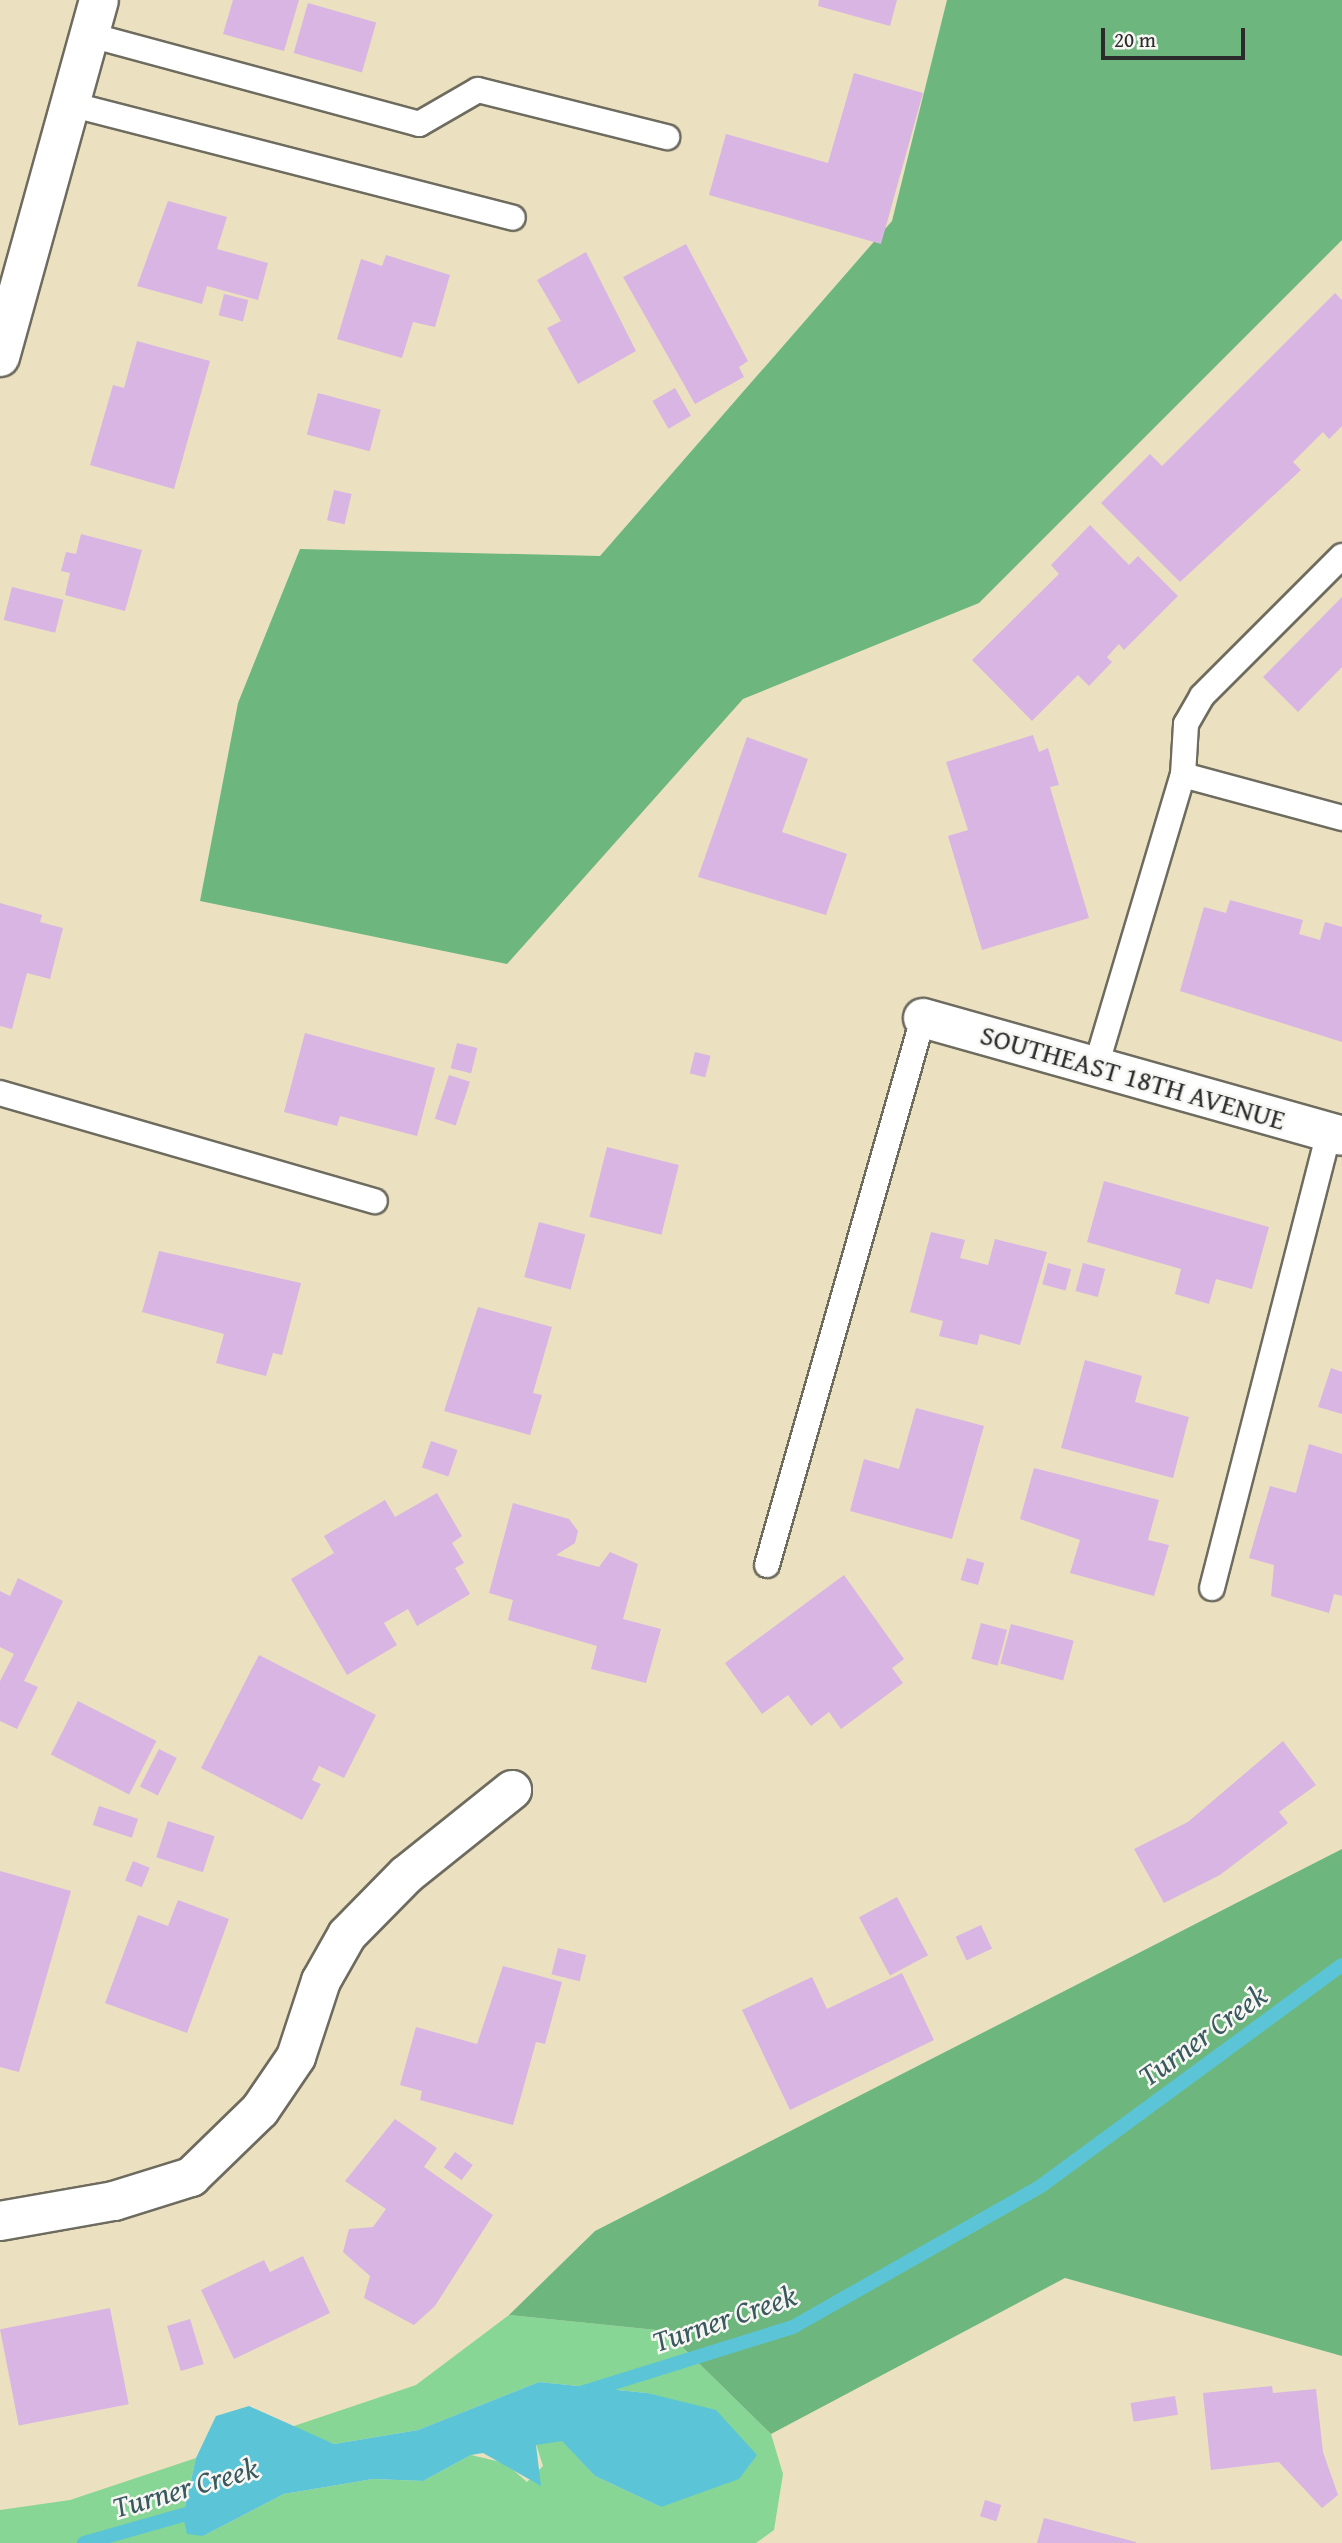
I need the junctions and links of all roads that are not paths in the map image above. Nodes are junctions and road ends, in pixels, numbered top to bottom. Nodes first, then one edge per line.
1 (94, 18) edge
2 (70, 104) junction
3 (667, 137) dead end
4 (513, 218) dead end
5 (0, 357) edge
6 (1342, 556) edge
7 (1183, 775) junction
8 (1342, 818) edge
9 (923, 1018) joint
10 (1096, 1066) junction
11 (0, 1093) edge
12 (1336, 1134) edge
13 (375, 1201) dead end
14 (766, 1565) dead end
15 (1212, 1588) dead end
16 (512, 1790) dead end
17 (0, 2221) edge

1 - 2 street
1 - 3 lane
2 - 4 lane
2 - 5 street
6 - 7 lane
7 - 8 lane
7 - 10 lane
9 - 10 street, SOUTHEAST 18TH AVENUE
9 - 14 lane
10 - 12 street, SOUTHEAST 18TH AVENUE
11 - 13 lane
12 - 15 lane
16 - 17 street

